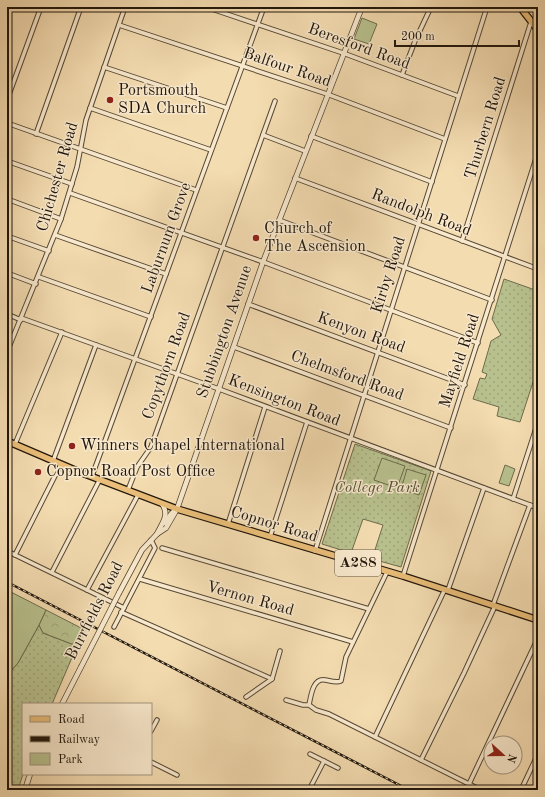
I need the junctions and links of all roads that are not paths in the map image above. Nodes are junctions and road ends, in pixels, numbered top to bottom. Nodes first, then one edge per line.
1 (41, 7) edge
2 (82, 7) edge
3 (125, 7) edge
4 (206, 7) edge
5 (264, 7) edge
6 (350, 7) edge
7 (430, 7) edge
8 (487, 7) edge
9 (520, 7) edge
10 (361, 9) edge
11 (532, 21) junction
12 (258, 24) junction
13 (119, 25) junction
14 (538, 30) edge
15 (343, 53) junction
16 (242, 66) junction
17 (104, 67) junction
18 (402, 75) junction
19 (327, 94) junction
20 (458, 96) junction
21 (7, 100) edge
22 (276, 101) dead end
23 (90, 108) junction
24 (227, 108) junction
25 (7, 123) edge
26 (36, 134) junction
27 (263, 135) junction
28 (311, 136) junction
29 (445, 139) junction
30 (81, 150) junction
31 (211, 150) junction
32 (305, 152) junction
33 (538, 152) edge
34 (7, 161) edge
35 (295, 178) junction
36 (432, 182) junction
37 (72, 184) junction
38 (196, 190) junction
39 (70, 193) junction
40 (7, 199) edge
41 (62, 218) junction
42 (279, 220) junction
43 (418, 224) junction
44 (181, 232) junction
45 (7, 236) edge
46 (55, 236) junction
47 (462, 241) junction
48 (222, 247) junction
49 (49, 251) junction
50 (505, 257) junction
51 (263, 262) junction
52 (404, 267) junction
53 (538, 269) edge
54 (7, 273) edge
55 (166, 274) junction
56 (39, 277) junction
57 (36, 284) junction
58 (492, 300) junction
59 (248, 304) junction
60 (391, 310) junction
61 (7, 314) edge
62 (151, 317) junction
63 (21, 319) junction
64 (62, 332) junction
65 (478, 342) junction
66 (96, 345) junction
67 (234, 347) junction
68 (7, 352) edge
69 (378, 352) junction
70 (135, 358) junction
71 (177, 373) junction
72 (465, 385) junction
73 (219, 389) junction
74 (364, 396) junction
75 (265, 406) junction
76 (307, 422) junction
77 (538, 422) edge
78 (451, 428) junction
79 (350, 439) junction
80 (7, 441) edge
81 (15, 444) junction
82 (53, 461) junction
83 (61, 464) junction
84 (437, 470) junction
85 (92, 476) junction
86 (100, 479) junction
87 (484, 488) junction
88 (128, 490) junction
89 (138, 495) junction
90 (514, 499) junction
91 (162, 504) junction
92 (530, 505) junction
93 (538, 508) edge
94 (177, 509) junction
95 (228, 524) junction
96 (157, 534) junction
97 (270, 537) junction
98 (151, 540) junction
99 (162, 548) dead end
100 (7, 551) edge
101 (315, 551) junction
102 (15, 555) junction
103 (52, 572) junction
104 (388, 572) junction
105 (403, 576) junction
106 (140, 579) junction
107 (87, 590) junction
108 (446, 590) junction
109 (494, 606) junction
110 (124, 608) junction
111 (369, 609) junction
112 (122, 612) junction
113 (538, 620) edge
114 (114, 627) dead end
115 (538, 638) edge
116 (353, 642) junction
117 (280, 651) dead end
118 (272, 679) junction
119 (246, 697) dead end
120 (286, 700) dead end
121 (63, 703) edge
122 (309, 704) junction
123 (157, 720) dead end
124 (152, 729) edge
125 (375, 737) junction
126 (310, 754) dead end
127 (538, 754) edge
128 (421, 760) junction
129 (324, 761) junction
130 (152, 762) edge
131 (338, 768) dead end
132 (30, 775) edge
133 (177, 775) dead end
134 (469, 784) junction
135 (25, 790) edge
136 (309, 790) edge
137 (481, 790) edge
138 (521, 790) edge

1 - 21 street
2 - 26 street
3 - 13 street, Chichester Road
4 - 12 street, Beresford Road
5 - 12 street, Laburnum Grove
6 - 10 street
7 - 18 street
8 - 20 street, Kirby Road
9 - 11 main road
10 - 15 street, Stubbington Avenue
11 - 14 main road
11 - 47 street, Thurbern Road
12 - 15 street, Beresford Road
12 - 16 street, Laburnum Grove
13 - 16 street, Balfour Road
13 - 17 street, Chichester Road
15 - 18 street, Beresford Road
15 - 19 street, Stubbington Avenue
16 - 19 street, Balfour Road
16 - 24 street, Laburnum Grove
17 - 23 street, Chichester Road
17 - 24 street
18 - 20 street, Beresford Road
19 - 28 street, Stubbington Avenue
19 - 29 street, Balfour Road
20 - 29 street, Kirby Road
22 - 27 street, Copythorn Road
23 - 30 street, Chichester Road
23 - 31 street
24 - 31 street, Laburnum Grove
25 - 26 street
26 - 30 street
27 - 32 street
27 - 48 street, Copythorn Road
28 - 32 street, Stubbington Avenue
28 - 36 street
29 - 36 street, Kirby Road
30 - 37 street, Chichester Road
30 - 38 street
31 - 38 street, Laburnum Grove
32 - 35 street, Stubbington Avenue
33 - 50 street, Mayfield Road
34 - 37 street
35 - 42 street, Stubbington Avenue
35 - 43 street, Randolph Road
36 - 43 street, Kirby Road
37 - 39 street, Chichester Road
38 - 44 street, Laburnum Grove
39 - 41 street, Chichester Road
39 - 44 street
40 - 41 street
41 - 46 street, Chichester Road
42 - 51 street, Stubbington Avenue
42 - 52 street
43 - 47 street, Randolph Road
43 - 52 street, Kirby Road
44 - 48 street
44 - 55 street, Laburnum Grove
45 - 49 street
46 - 49 street, Chichester Road
46 - 55 street
47 - 50 street, Randolph Road
48 - 51 street
48 - 71 street, Copythorn Road
49 - 56 street, Chichester Road
50 - 53 street, Randolph Road
50 - 58 street, Mayfield Road
51 - 59 street, Stubbington Avenue
51 - 60 street
52 - 58 street
52 - 60 street, Kirby Road
54 - 57 street
55 - 62 street, Laburnum Grove
56 - 57 street, Chichester Road
56 - 62 street
57 - 63 street, Chichester Road
58 - 65 street, Mayfield Road
59 - 67 street, Stubbington Avenue
59 - 69 street, Kenyon Road
60 - 65 street
60 - 69 street, Kirby Road
61 - 63 street, Kensington Road
62 - 70 street, Laburnum Grove
63 - 64 street, Kensington Road
63 - 68 street, Chichester Road
64 - 66 street, Kensington Road
64 - 81 street
65 - 72 street, Mayfield Road
66 - 70 street, Kensington Road
66 - 82 street
67 - 73 street, Stubbington Avenue
67 - 74 street, Chelmsford Road
69 - 72 street, Kenyon Road
69 - 74 street, Kirby Road
70 - 71 street, Kensington Road
70 - 85 street, Laburnum Grove
71 - 73 street, Kensington Road
71 - 88 street, Copythorn Road
72 - 78 street, Mayfield Road
73 - 75 street, Kensington Road
73 - 94 street, Stubbington Avenue
74 - 78 street, Chelmsford Road
74 - 79 street, Kirby Road
75 - 76 street, Kensington Road
75 - 95 street
76 - 79 street, Kensington Road
76 - 97 street
77 - 90 street
78 - 84 street, Mayfield Road
79 - 84 street, Kensington Road
79 - 101 street, Kirby Road
80 - 81 main road, Copnor Road / A288
81 - 82 main road, Copnor Road / A288
82 - 83 main road, Copnor Road / A288
83 - 85 main road, Copnor Road / A288
83 - 102 street
84 - 87 street, Kensington Road
84 - 105 street, Mayfield Road
85 - 86 main road, Copnor Road / A288
86 - 88 main road, Copnor Road / A288
86 - 103 street
87 - 90 street, Kensington Road
87 - 108 street
88 - 89 main road, Copnor Road / A288
89 - 91 main road, Copnor Road / A288
89 - 107 street
90 - 92 street, Kensington Road
91 - 94 main road, Copnor Road / A288
91 - 96 street, Burrfields Road
92 - 93 street, Kensington Road
92 - 109 street
94 - 95 main road, Copnor Road / A288
94 - 96 street, Burrfields Road
95 - 97 main road, Copnor Road / A288
96 - 98 street, Burrfields Road
97 - 101 main road, Copnor Road / A288
98 - 106 street
98 - 121 street, Burrfields Road, bridge
99 - 111 street
100 - 102 street
101 - 104 main road, Copnor Road / A288
102 - 103 street
103 - 107 street
104 - 105 main road, Copnor Road / A288
104 - 111 street
105 - 108 main road, Copnor Road / A288
106 - 110 street
106 - 116 street, Vernon Road
107 - 110 street
108 - 109 main road, Copnor Road / A288
108 - 125 street
109 - 113 main road, Copnor Road / A288
109 - 128 street
110 - 112 street
111 - 116 street
112 - 114 street
112 - 118 street
115 - 134 street
116 - 122 street
117 - 118 street
118 - 119 street
120 - 122 street
122 - 125 street
123 - 124 street
125 - 128 street
126 - 129 street
127 - 138 street
128 - 134 street
129 - 131 street
129 - 136 street
130 - 133 street
132 - 135 street
134 - 137 street

